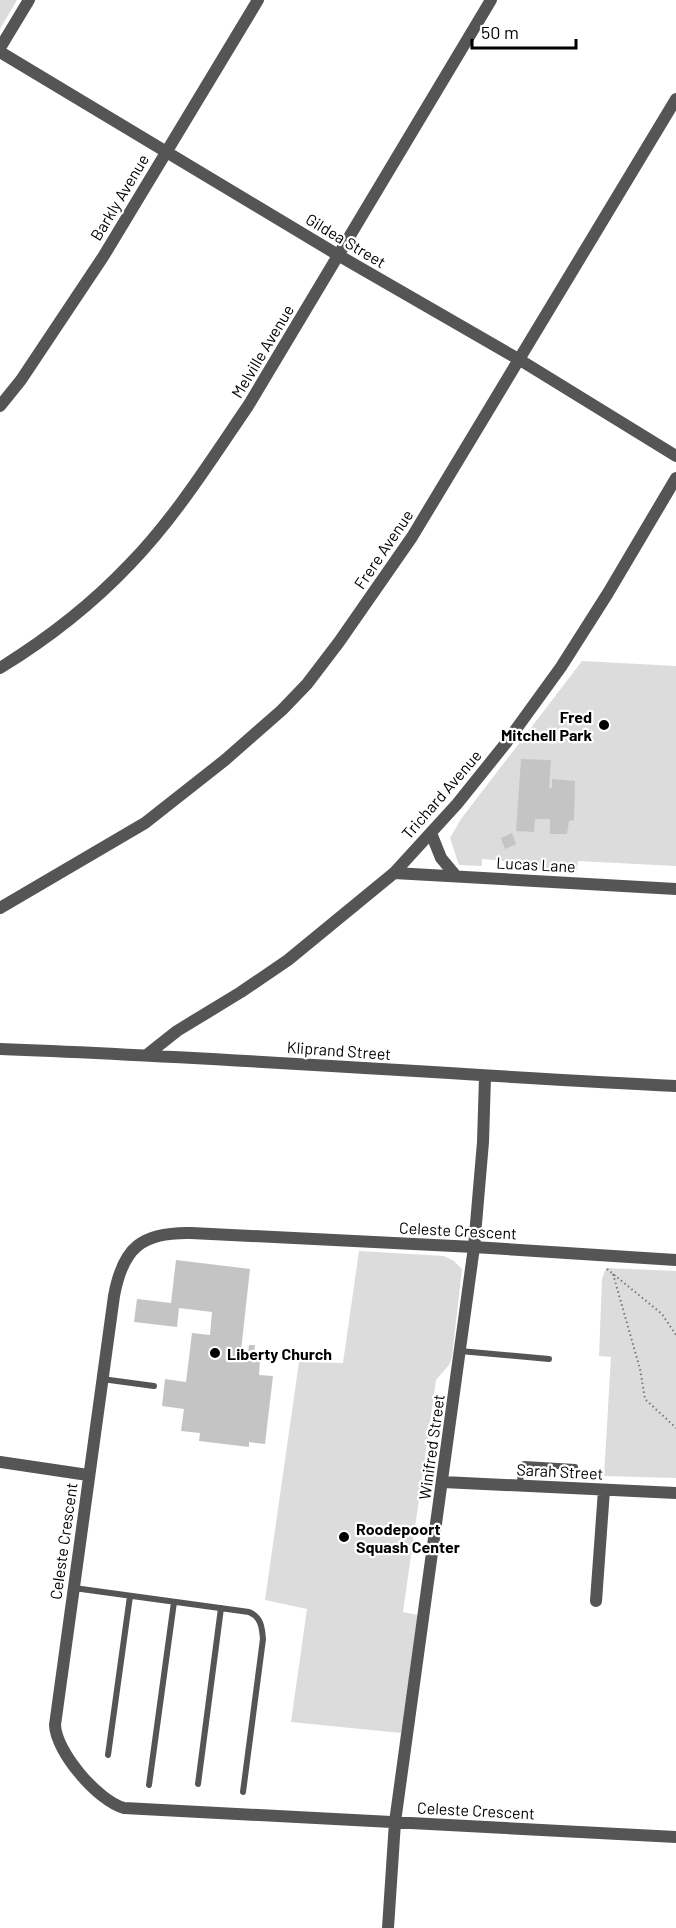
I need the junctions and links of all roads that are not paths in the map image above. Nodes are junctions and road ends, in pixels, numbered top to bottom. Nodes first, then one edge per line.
1 (29, 0) edge
2 (258, 0) edge
3 (491, 0) edge
4 (0, 50) edge
5 (676, 99) edge
6 (166, 151) junction
7 (338, 255) junction
8 (520, 360) junction
9 (0, 406) edge
10 (676, 456) edge
11 (676, 478) edge
12 (0, 668) edge
13 (430, 833) junction
14 (394, 873) junction
15 (456, 876) junction
16 (676, 889) edge
17 (0, 908) edge
18 (0, 1049) edge
19 (148, 1054) junction
20 (485, 1077) junction
21 (676, 1086) edge
22 (474, 1247) junction
23 (676, 1260) edge
24 (460, 1351) junction
25 (549, 1359) dead end
26 (102, 1379) junction
27 (154, 1386) dead end
28 (0, 1462) edge
29 (575, 1467) dead end
30 (88, 1475) junction
31 (443, 1482) junction
32 (520, 1486) junction
33 (604, 1490) junction
34 (676, 1493) edge
35 (73, 1588) junction
36 (130, 1596) junction
37 (597, 1601) dead end
38 (174, 1602) junction
39 (221, 1608) junction
40 (108, 1755) dead end
41 (198, 1784) dead end
42 (149, 1785) dead end
43 (243, 1792) dead end
44 (395, 1822) junction
45 (676, 1837) edge
46 (388, 1928) edge

1 - 4 street
2 - 6 street, Barkly Avenue
3 - 7 street, Melville Avenue
4 - 6 street, Gildea Street
5 - 8 street, Frere Avenue
6 - 7 street, Gildea Street
6 - 9 street, Barkly Avenue
7 - 8 street, Gildea Street
7 - 12 street, Melville Avenue
8 - 10 street, Gildea Street
8 - 17 street, Frere Avenue
11 - 13 street, Trichard Avenue
13 - 14 street, Trichard Avenue
13 - 15 street
14 - 15 street, Lucas Lane
14 - 19 street, Trichard Avenue
15 - 16 street, Lucas Lane
18 - 19 street, Kliprand Street
19 - 20 street, Kliprand Street
20 - 21 street, Kliprand Street
20 - 22 street, Winifred Street
22 - 23 street, Celeste Crescent
22 - 24 street, Winifred Street
22 - 26 street, Celeste Crescent
24 - 25 lane
24 - 31 street, Winifred Street
26 - 27 lane
26 - 30 street, Celeste Crescent
28 - 30 street
29 - 32 lane
30 - 35 street, Celeste Crescent
31 - 32 street, Sarah Street
31 - 44 street, Winifred Street
32 - 33 street, Sarah Street
33 - 34 street, Sarah Street
33 - 37 street
35 - 36 lane
35 - 44 street, Celeste Crescent
36 - 38 lane
36 - 40 lane
38 - 39 lane
38 - 42 lane
39 - 41 lane
39 - 43 lane
44 - 45 street, Celeste Crescent
44 - 46 street, Winifred Street

